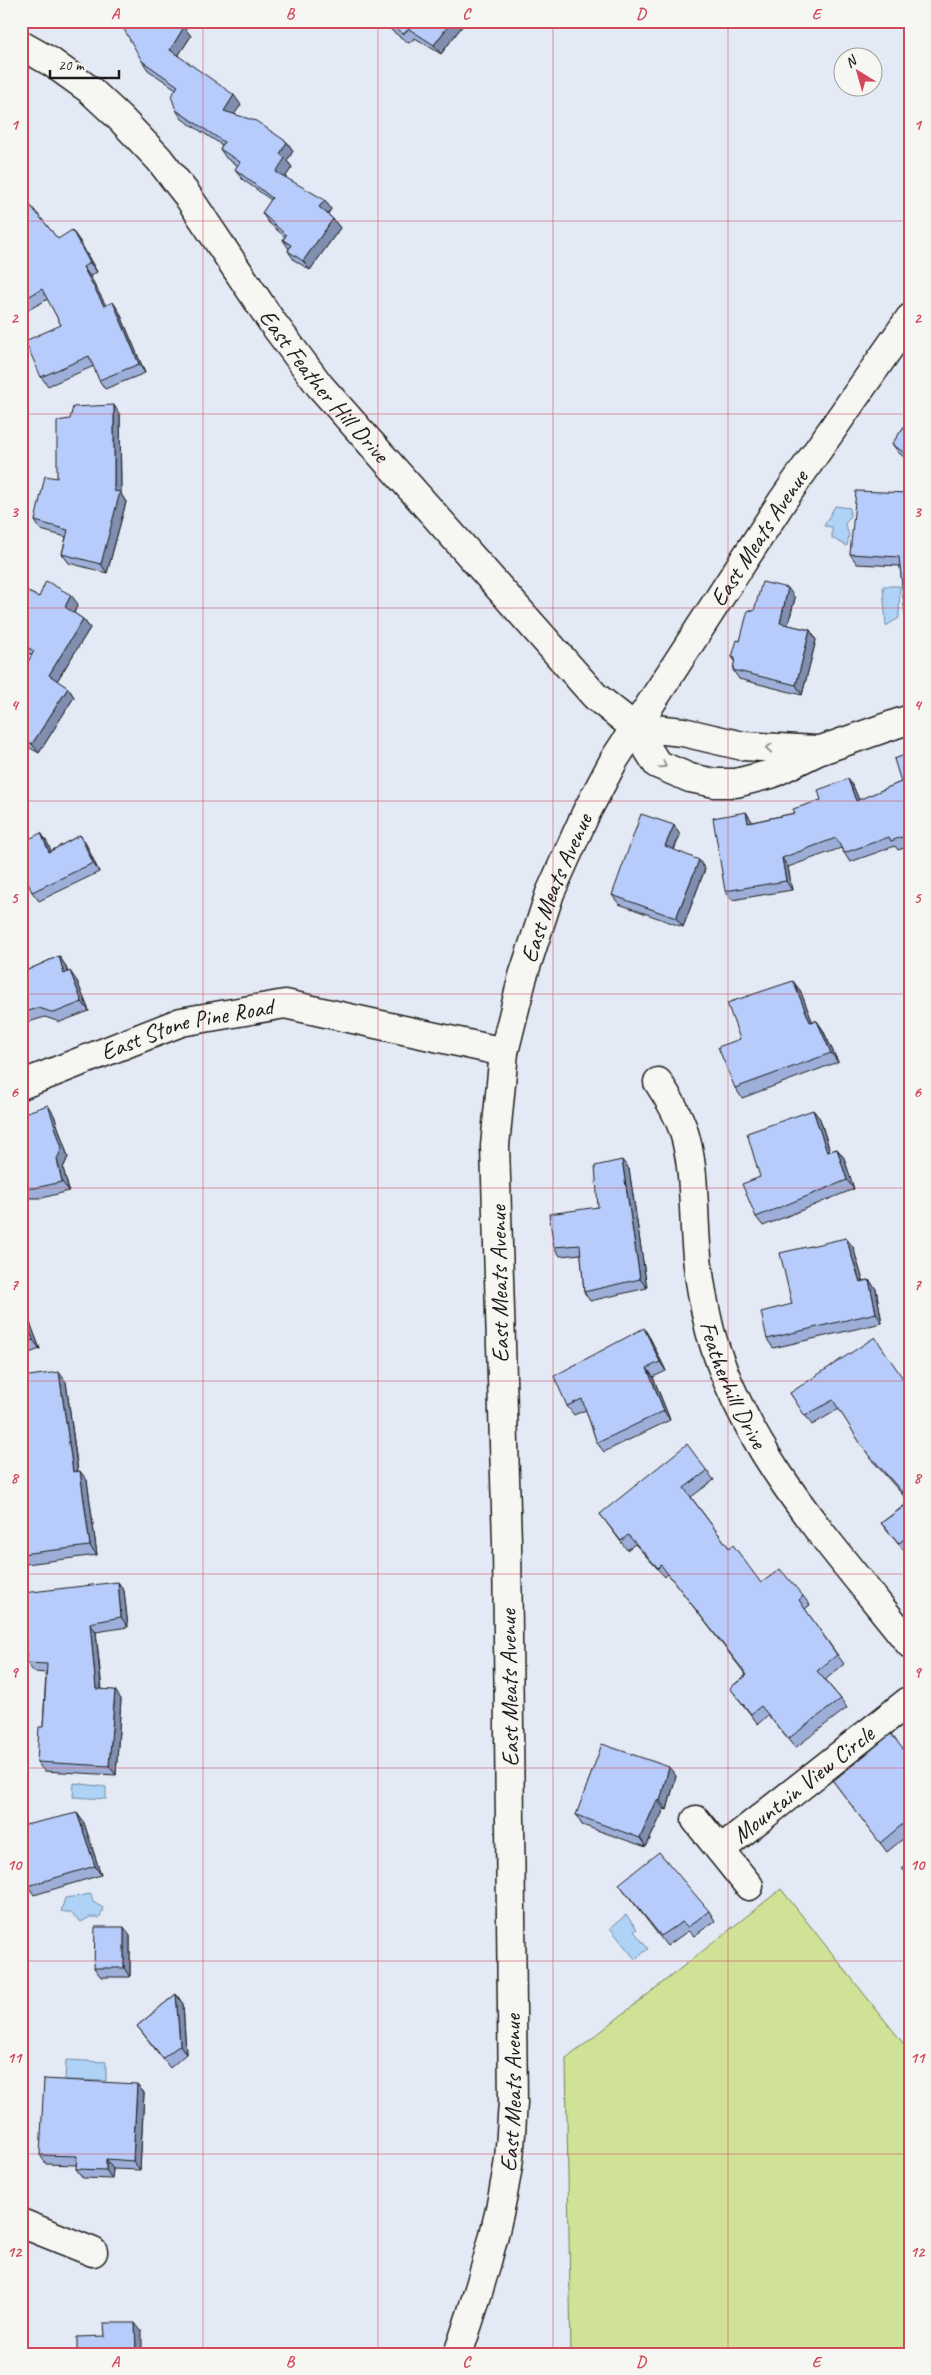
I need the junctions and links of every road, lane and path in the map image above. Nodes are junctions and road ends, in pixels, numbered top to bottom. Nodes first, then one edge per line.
1 (21, 45) edge
2 (910, 318) edge
3 (910, 720) edge
4 (634, 727) junction
5 (818, 750) junction
6 (504, 1052) junction
7 (658, 1082) dead end
8 (21, 1086) edge
9 (910, 1644) edge
10 (910, 1700) edge
11 (696, 1820) dead end
12 (720, 1850) junction
13 (749, 1886) dead end
14 (21, 2223) edge
15 (93, 2252) dead end
16 (458, 2354) edge

1 - 4 street, East Feather Hill Drive
2 - 4 street, East Meats Avenue
3 - 5 street
5 -> 4 street
4 -> 5 street
4 - 6 street, East Meats Avenue
6 - 8 street, East Stone Pine Road
6 - 16 street, East Meats Avenue
7 - 9 street, Featherhill Drive
10 - 12 street, Mountain View Circle
11 - 12 street
12 - 13 street
14 - 15 street

